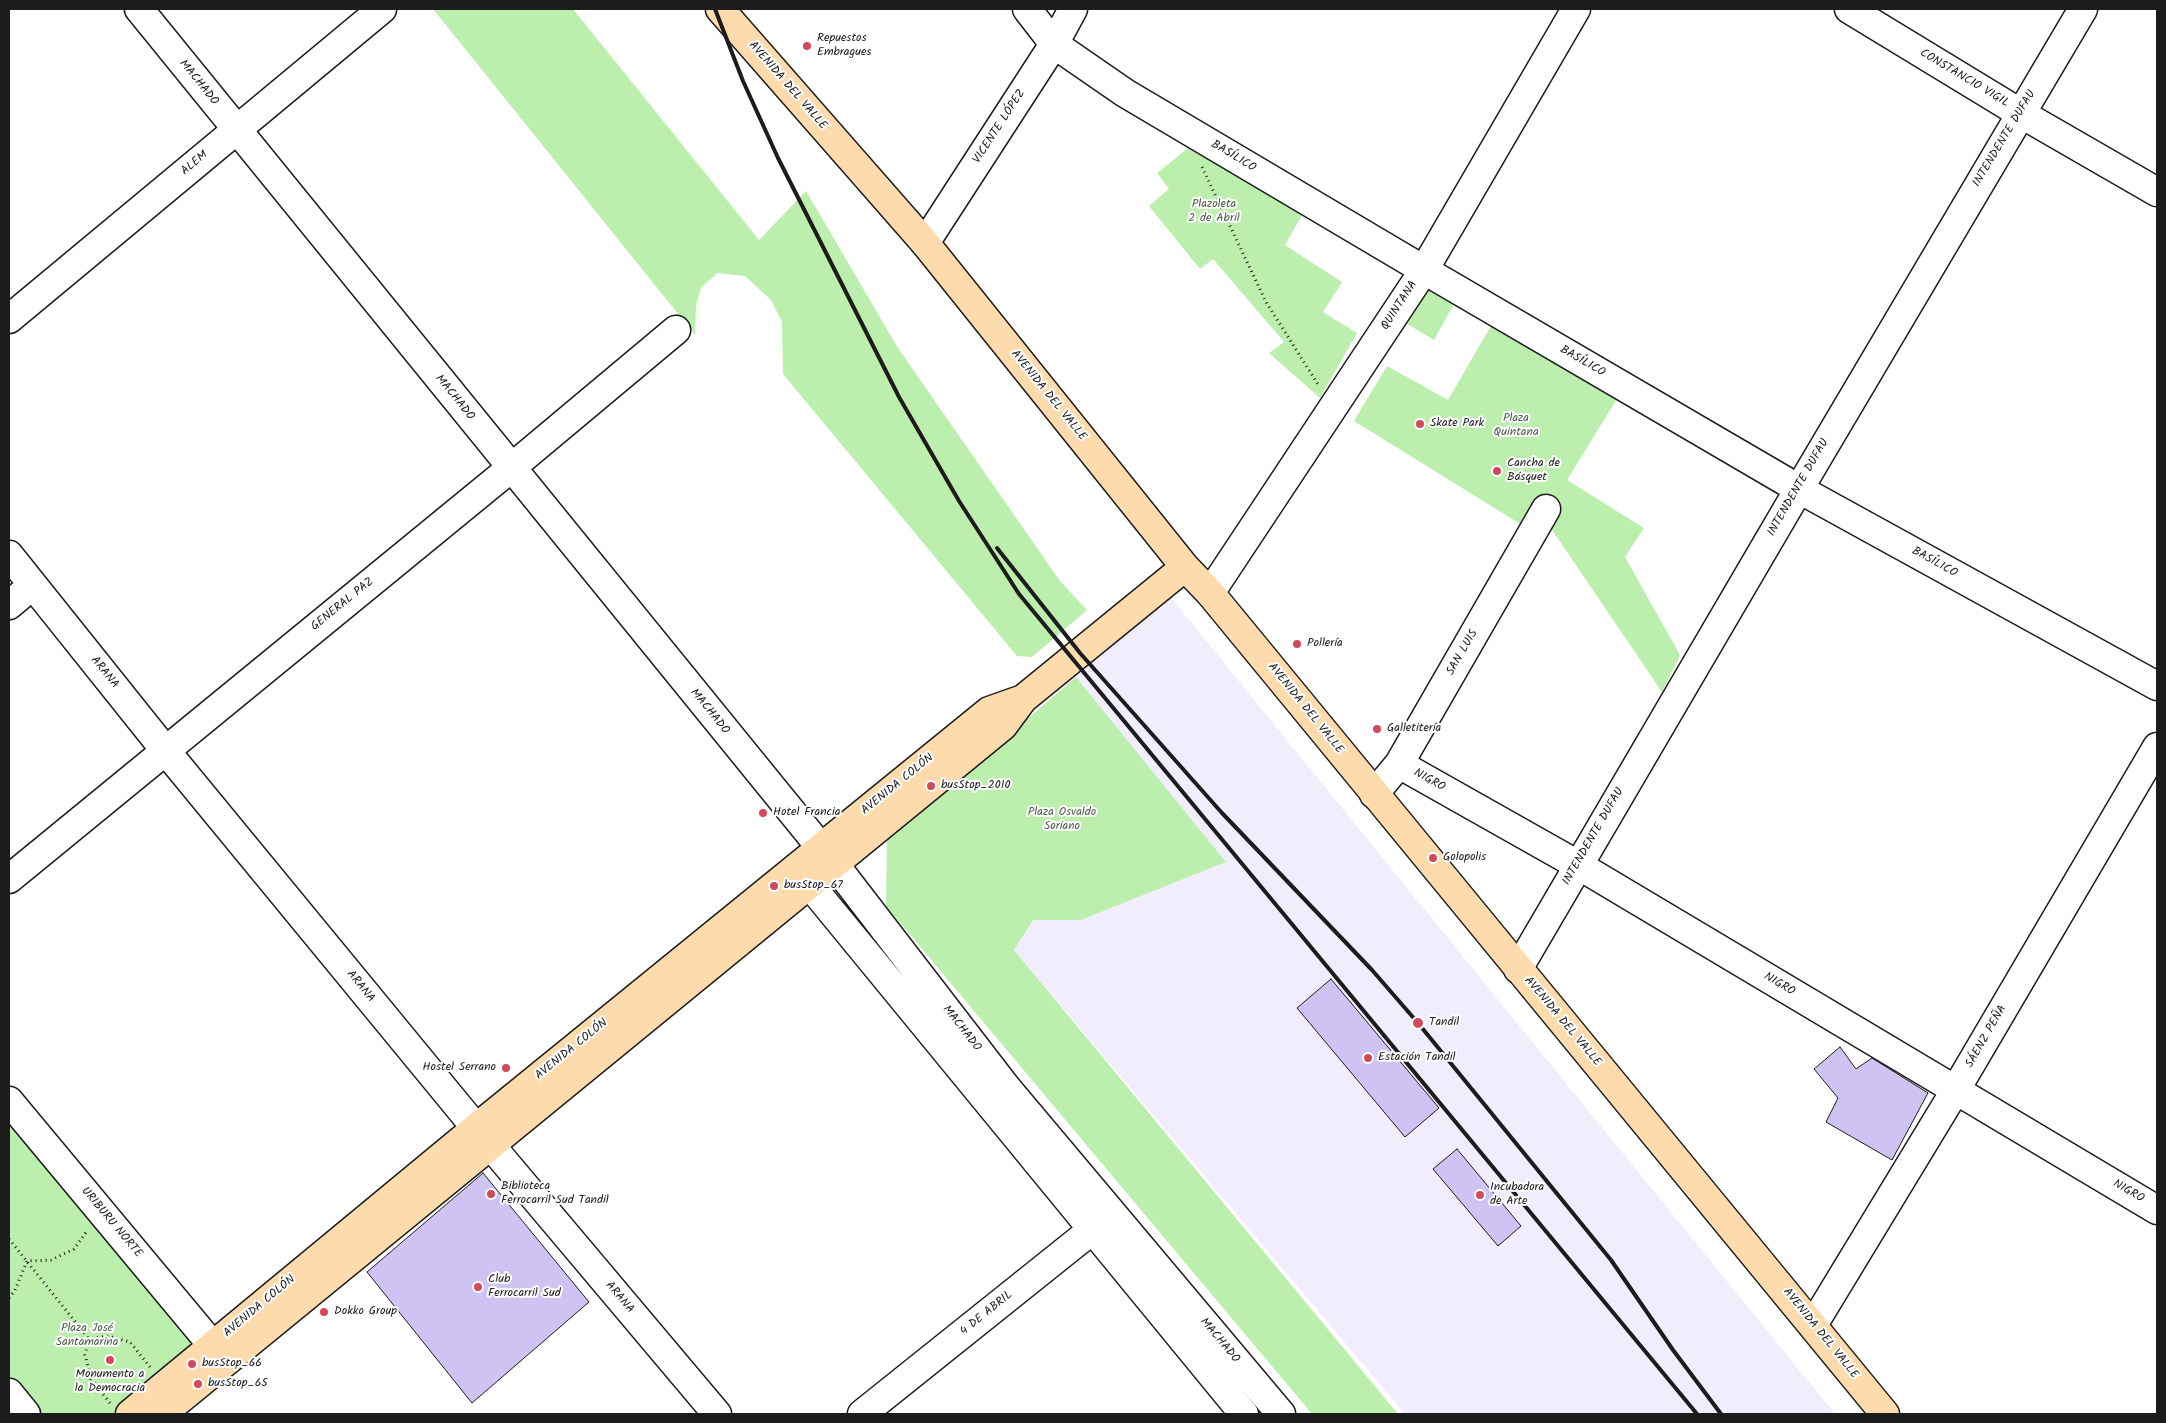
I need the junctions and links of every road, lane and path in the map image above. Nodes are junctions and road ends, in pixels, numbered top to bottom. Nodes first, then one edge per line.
1 (139, 9) edge
2 (382, 9) edge
3 (720, 9) edge
4 (1028, 9) edge
5 (1073, 9) edge
6 (1576, 9) edge
7 (1849, 9) edge
8 (2083, 9) edge
9 (1054, 44) junction
10 (2020, 113) junction
11 (236, 130) junction
12 (1190, 132) junction
13 (2157, 192) edge
14 (925, 243) junction
15 (1424, 270) junction
16 (9, 319) edge
17 (676, 330) dead end
18 (1333, 407) junction
19 (511, 468) junction
20 (1799, 489) junction
21 (1546, 509) dead end
22 (9, 555) edge
23 (1185, 566) junction
24 (34, 585) junction
25 (1210, 593) junction
26 (9, 605) edge
27 (2157, 686) edge
28 (2157, 747) edge
29 (165, 750) junction
30 (1399, 764) junction
31 (1374, 794) junction
32 (828, 857) junction
33 (1578, 865) junction
34 (803, 877) junction
35 (9, 879) edge
36 (1518, 969) junction
37 (1955, 1091) junction
38 (9, 1101) edge
39 (483, 1136) junction
40 (2157, 1210) edge
41 (1102, 1222) junction
42 (88, 1227) dead end
43 (9, 1239) edge
44 (27, 1261) junction
45 (9, 1298) edge
46 (1813, 1325) junction
47 (89, 1339) junction
48 (213, 1346) junction
49 (153, 1370) dead end
50 (9, 1393) edge
51 (121, 1410) edge
52 (26, 1414) edge
53 (162, 1414) edge
54 (717, 1414) edge
55 (862, 1414) edge
56 (1244, 1414) edge
57 (1280, 1414) edge
58 (1885, 1414) edge

1 - 11 street, MACHADO
2 - 11 street, ALEM
3 - 14 main road, AVENIDA DEL VALLE
4 - 9 street, BASÍLICO
5 - 9 street, VICENTE LÓPEZ
6 - 15 street, QUINTANA
7 - 10 street, CONSTANCIO VIGIL
8 - 10 street, INTENDENTE DUFAU
9 - 12 street, BASÍLICO
9 - 14 street, VICENTE LÓPEZ
10 - 13 street, CONSTANCIO VIGIL
10 - 20 street, INTENDENTE DUFAU
11 - 16 street, ALEM
11 - 19 street, MACHADO
12 - 15 street, BASÍLICO
12 - 18 path
14 - 23 main road, AVENIDA DEL VALLE
15 - 18 street, QUINTANA
15 - 20 street, BASÍLICO
17 - 19 street, GENERAL PAZ
18 - 25 street, QUINTANA
19 - 29 street, GENERAL PAZ
19 - 32 street, MACHADO
20 - 27 street, BASÍLICO
20 - 33 street, INTENDENTE DUFAU
21 - 30 street, SAN LUIS
22 - 24 street, ARANA
23 - 25 main road, AVENIDA DEL VALLE
23 - 32 main road, AVENIDA COLÓN
24 - 26 street
24 - 29 street, ARANA
25 - 31 main road, AVENIDA DEL VALLE
28 - 37 street, SÁENZ PEÑA
29 - 35 street, GENERAL PAZ
29 - 39 street, ARANA
30 - 31 street, SAN LUIS
30 - 33 street, NIGRO
31 - 36 main road, AVENIDA DEL VALLE
32 - 34 main road, AVENIDA COLÓN
32 - 41 street, MACHADO
33 - 36 street, INTENDENTE DUFAU
33 - 37 street, NIGRO
34 - 39 main road, AVENIDA COLÓN
34 - 41 street, MACHADO
36 - 46 main road, AVENIDA DEL VALLE
37 - 40 street, NIGRO
37 - 46 street, SÁENZ PEÑA
38 - 48 street, URIBURU NORTE
39 - 48 main road, AVENIDA COLÓN
39 - 53 main road, AVENIDA COLÓN
39 - 54 street, ARANA
41 - 55 street, 4 DE ABRIL
41 - 56 street, MACHADO
41 - 57 street, MACHADO
42 - 44 path
43 - 44 path
44 - 45 path
44 - 47 path
46 - 58 main road, AVENIDA DEL VALLE
47 - 49 path
47 - 51 path
48 - 51 main road, AVENIDA COLÓN
50 - 52 street

